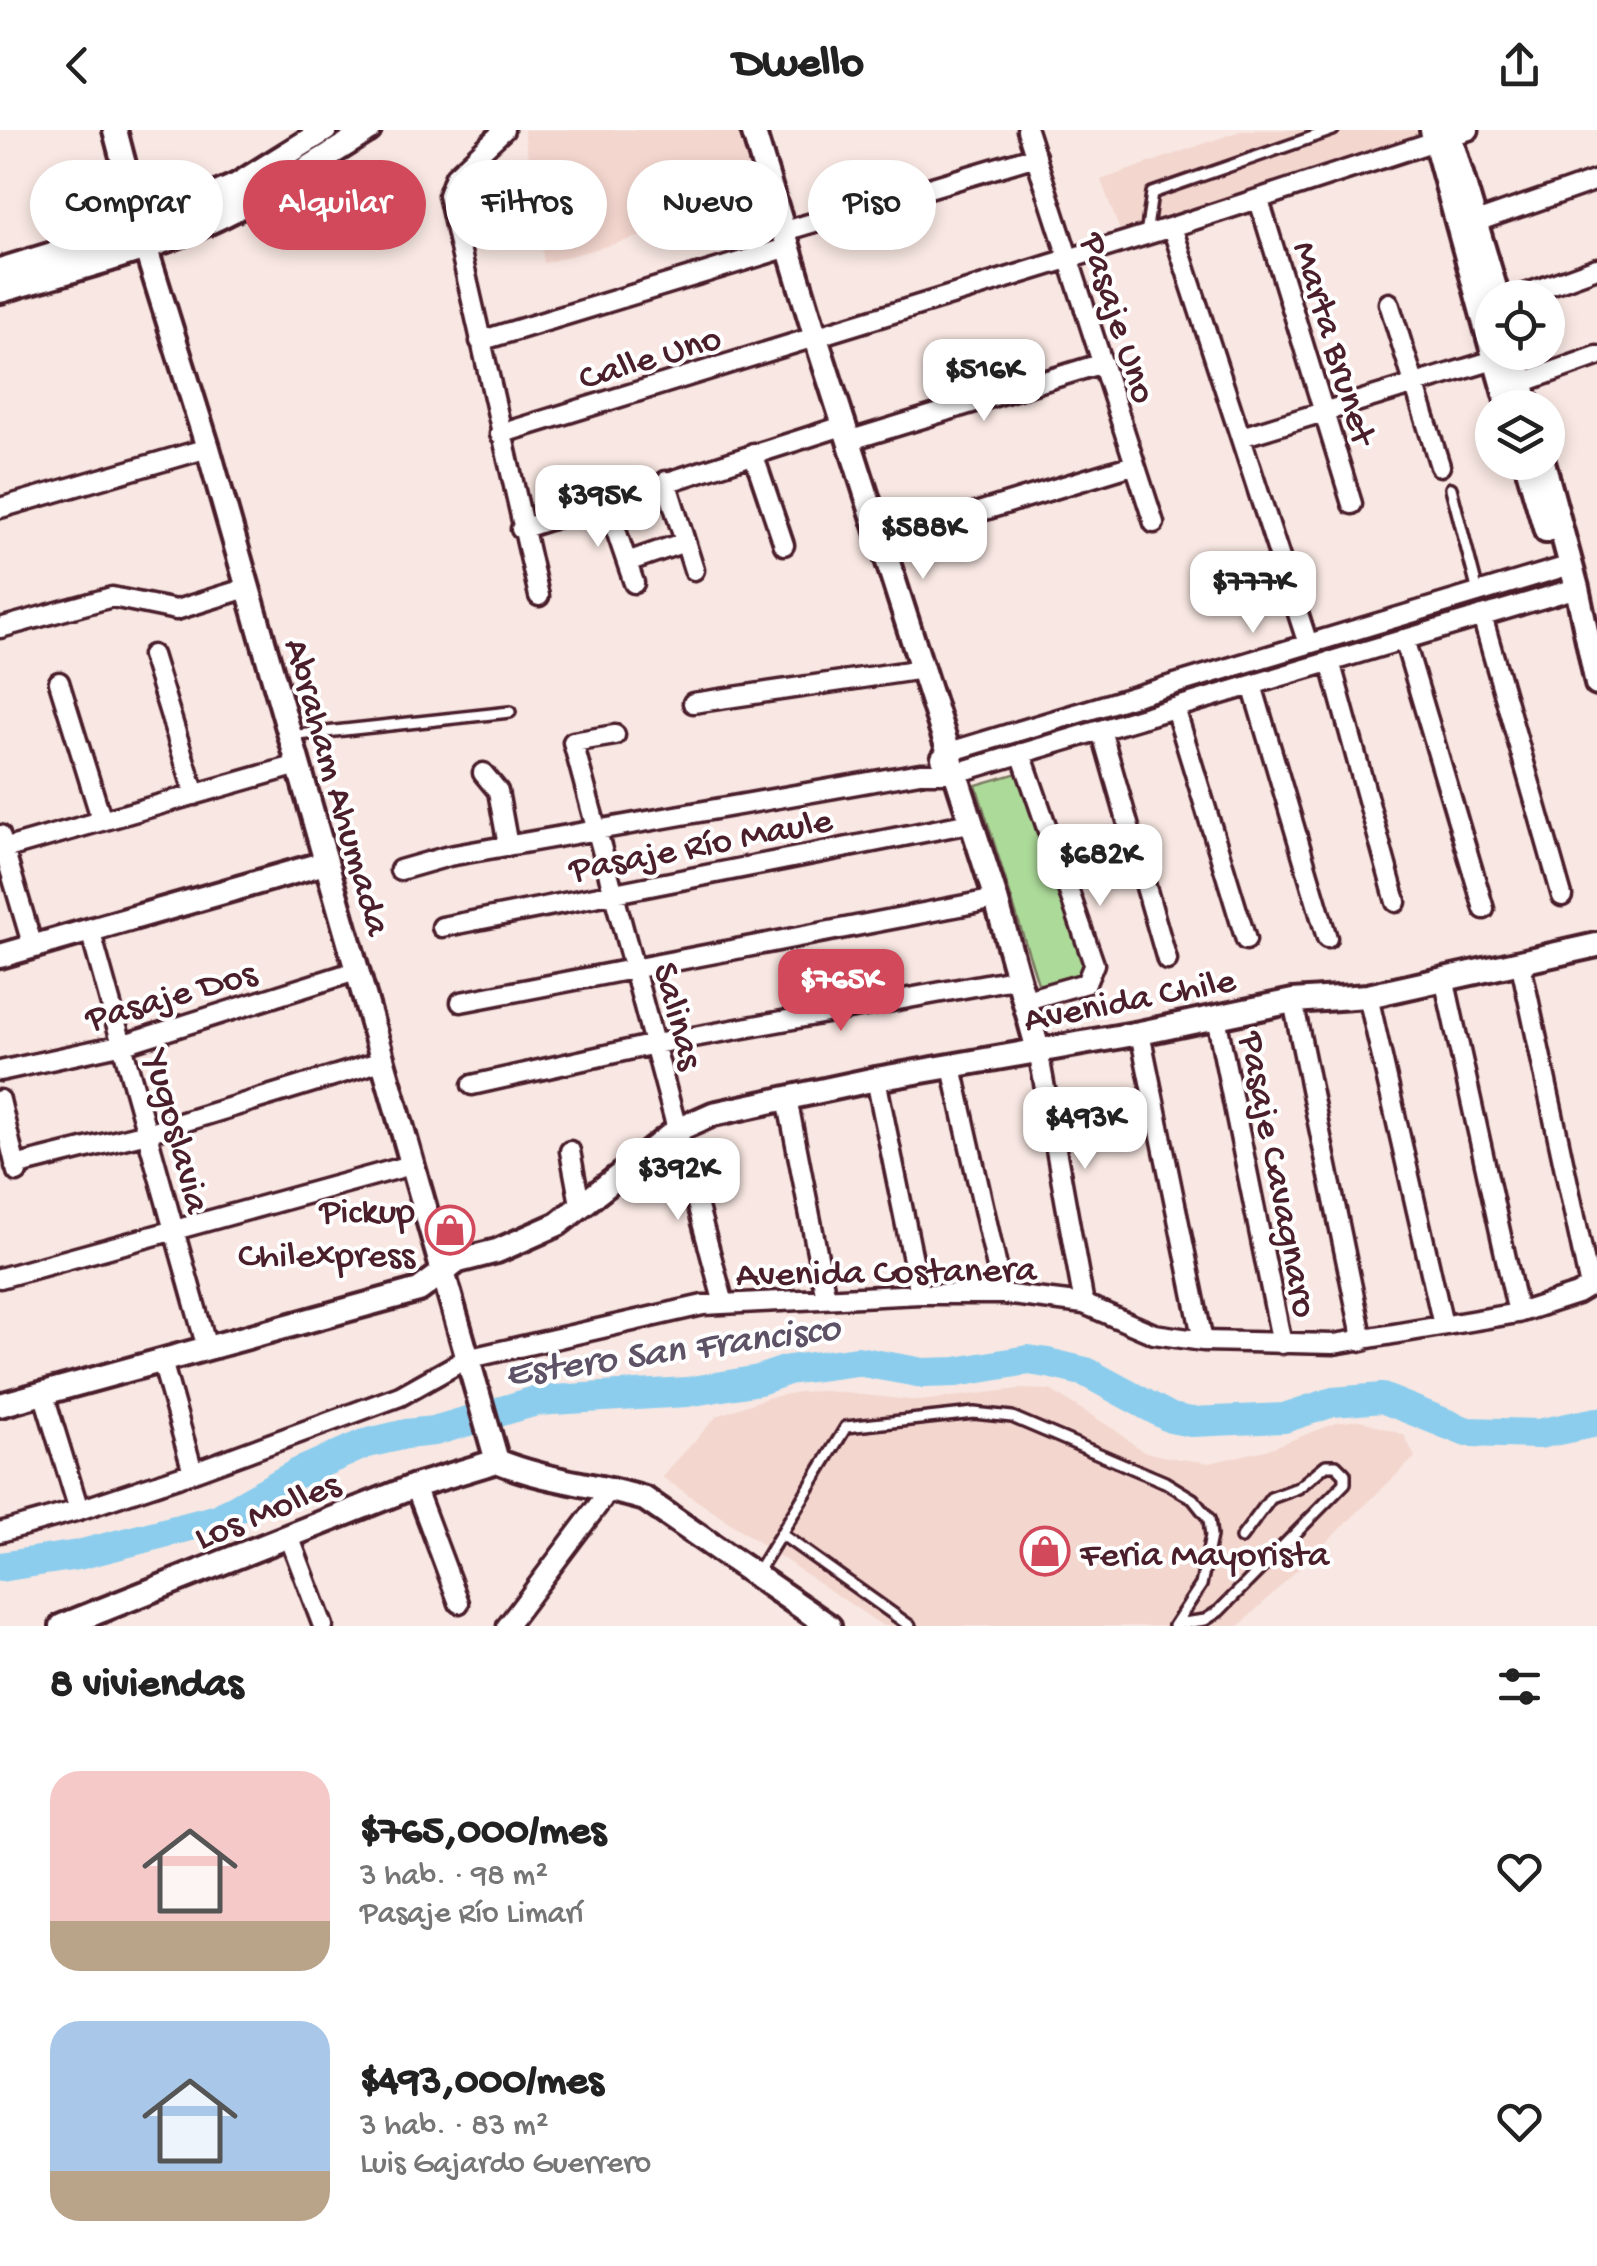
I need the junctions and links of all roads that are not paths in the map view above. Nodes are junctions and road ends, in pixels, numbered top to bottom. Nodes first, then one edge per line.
1 (115, 130) edge
2 (325, 130) edge
3 (369, 130) edge
4 (504, 130) edge
5 (753, 130) edge
6 (1028, 130) edge
7 (1333, 130) edge
8 (1447, 134) edge
9 (1036, 156) junction
10 (123, 160) edge
11 (762, 160) edge
12 (1597, 180) edge
13 (223, 192) edge
14 (1259, 200) junction
15 (223, 215) edge
16 (1476, 222) junction
17 (1172, 228) junction
18 (1146, 235) junction
19 (788, 239) edge
20 (788, 242) edge
21 (89, 250) edge
22 (111, 250) edge
23 (147, 250) edge
24 (754, 250) edge
25 (1068, 259) junction
26 (1597, 268) edge
27 (0, 270) edge
28 (1484, 280) edge
29 (1493, 280) edge
30 (1564, 280) edge
31 (0, 291) edge
32 (1389, 303) dead end
33 (816, 338) junction
34 (480, 341) junction
35 (1597, 356) edge
36 (1103, 363) junction
37 (1475, 364) edge
38 (1512, 370) edge
39 (1521, 383) junction
40 (1415, 385) junction
41 (1523, 390) edge
42 (1324, 412) junction
43 (849, 433) junction
44 (500, 434) junction
45 (1242, 437) junction
46 (208, 448) junction
47 (752, 453) junction
48 (1133, 465) junction
49 (1440, 466) dead end
50 (1532, 480) edge
51 (1547, 480) edge
52 (666, 482) junction
53 (1451, 488) dead end
54 (606, 501) junction
55 (1352, 504) dead end
56 (0, 508) edge
57 (1154, 523) dead end
58 (521, 529) junction
59 (883, 541) junction
60 (686, 542) junction
61 (784, 546) dead end
62 (627, 562) junction
63 (694, 570) dead end
64 (1567, 578) junction
65 (634, 583) dead end
66 (247, 588) junction
67 (1478, 592) junction
68 (539, 596) dead end
69 (1482, 616) junction
70 (0, 628) edge
71 (1404, 639) junction
72 (1308, 644) junction
73 (152, 655) dead end
74 (1330, 661) junction
75 (923, 670) junction
76 (1595, 675) edge
77 (59, 682) dead end
78 (1252, 685) junction
79 (693, 703) dead end
80 (1175, 708) junction
81 (510, 712) dead end
82 (1101, 730) junction
83 (615, 735) dead end
84 (289, 736) junction
85 (1020, 753) junction
86 (953, 762) junction
87 (298, 765) junction
88 (482, 773) dead end
89 (195, 795) junction
90 (102, 821) junction
91 (970, 822) junction
92 (598, 830) junction
93 (1, 845) edge
94 (508, 846) junction
95 (325, 862) junction
96 (400, 870) dead end
97 (615, 892) junction
98 (1562, 896) dead end
99 (996, 898) junction
100 (1396, 902) dead end
101 (1484, 909) dead end
102 (442, 927) dead end
103 (90, 930) junction
104 (1327, 938) dead end
105 (1246, 940) dead end
106 (1597, 945) edge
107 (33, 946) junction
108 (0, 956) edge
109 (1167, 960) dead end
110 (1521, 964) junction
111 (636, 970) junction
112 (356, 972) junction
113 (1444, 978) junction
114 (1022, 989) junction
115 (1368, 996) junction
116 (1293, 1000) junction
117 (461, 1002) dead end
118 (1216, 1017) junction
119 (1140, 1033) junction
120 (124, 1044) junction
121 (655, 1044) junction
122 (1038, 1050) junction
123 (382, 1061) junction
124 (952, 1067) junction
125 (0, 1071) edge
126 (876, 1078) junction
127 (472, 1085) dead end
128 (787, 1098) junction
129 (0, 1100) edge
130 (676, 1130) junction
131 (146, 1133) junction
132 (570, 1151) dead end
133 (12, 1165) edge
134 (411, 1165) junction
135 (580, 1204) junction
136 (172, 1230) junction
137 (442, 1274) junction
138 (0, 1278) edge
139 (1594, 1284) edge
140 (920, 1294) junction
141 (1003, 1294) junction
142 (826, 1298) junction
143 (724, 1304) junction
144 (1084, 1304) junction
145 (1518, 1313) junction
146 (1443, 1325) junction
147 (1203, 1341) junction
148 (1363, 1341) junction
149 (1282, 1344) junction
150 (206, 1348) junction
151 (466, 1359) junction
152 (162, 1361) junction
153 (44, 1392) junction
154 (0, 1405) edge
155 (495, 1452) junction
156 (193, 1472) junction
157 (416, 1486) junction
158 (611, 1488) junction
159 (79, 1510) junction
160 (0, 1532) edge
161 (781, 1534) junction
162 (290, 1536) junction
163 (1241, 1538) dead end
164 (756, 1576) junction
165 (458, 1603) dead end
166 (1175, 1625) edge
167 (62, 1626) edge
168 (323, 1626) edge
169 (507, 1626) edge
170 (829, 1626) edge
171 (910, 1626) edge

1 - 10 street, Abraham Ahumada
2 - 13 street
3 - 15 street
4 - 34 street
5 - 11 street
6 - 9 street, Pasaje Uno
7 - 18 lane
8 - 14 street, Calle Uno
8 - 16 street
8 - 28 street
9 - 19 street
9 - 25 street, Pasaje Uno
12 - 16 street
14 - 17 street, Calle Uno
14 - 42 street, Marta Brunet
16 - 29 street
17 - 18 street, Calle Uno
17 - 45 street
18 - 25 street, Calle Uno
20 - 33 street
21 - 27 street
22 - 31 street
23 - 46 street, Abraham Ahumada
24 - 34 street
25 - 33 street, Calle Uno
25 - 36 street, Pasaje Uno
26 - 30 street
32 - 40 street
33 - 43 street
33 - 44 street, Calle Uno
34 - 44 street
35 - 39 street
36 - 43 street
36 - 48 street, Pasaje Uno
37 - 40 street
38 - 39 street
39 - 41 street
40 - 42 street
40 - 49 street
42 - 45 street
42 - 55 street, Marta Brunet
43 - 47 street
43 - 59 street
44 - 58 street
45 - 72 street
46 - 56 street
46 - 66 street, Abraham Ahumada
47 - 52 street
47 - 61 street
48 - 57 street, Pasaje Uno
48 - 59 street
50 - 64 street
51 - 64 street
52 - 54 street
52 - 60 street
53 - 67 lane
54 - 58 street
54 - 62 street
58 - 68 street
59 - 75 street
60 - 62 street
60 - 63 street
62 - 65 street
64 - 67 street
64 - 69 street
64 - 76 street
66 - 70 street
66 - 84 street, Abraham Ahumada
67 - 72 street
69 - 71 street
69 - 98 street
71 - 74 street
71 - 101 street
72 - 86 street
73 - 89 street
74 - 78 street
74 - 100 street
75 - 79 street
75 - 86 street
77 - 90 street
78 - 80 street
78 - 104 street
80 - 82 street
80 - 105 street
81 - 84 lane
82 - 85 street
82 - 109 street
83 - 92 street, Salinas
84 - 87 street, Abraham Ahumada
85 - 86 street
85 - 114 street
86 - 91 street
86 - 92 street
87 - 89 street
87 - 95 street, Abraham Ahumada
88 - 94 street
89 - 90 street
90 - 93 street
91 - 97 street, Pasaje Río Maule
91 - 99 street
92 - 94 street
92 - 97 street, Salinas
93 - 107 street
94 - 96 street
95 - 103 street
95 - 112 street, Abraham Ahumada
97 - 102 street, Pasaje Río Maule
97 - 111 street, Salinas
99 - 111 street
99 - 114 street
103 - 107 street
103 - 120 street, Yugoslavia
106 - 110 street, Avenida Chile
107 - 108 street
110 - 113 street, Avenida Chile
110 - 139 street
111 - 117 street
111 - 121 street, Salinas
112 - 120 street, Pasaje Dos
112 - 123 street, Abraham Ahumada
113 - 115 street, Avenida Chile
113 - 145 street
114 - 121 street
114 - 122 street
115 - 116 street, Avenida Chile
115 - 146 street
116 - 118 street, Avenida Chile
116 - 148 street
118 - 119 street, Avenida Chile
118 - 149 street, Pasaje Cavagnaro
119 - 122 street, Avenida Chile
119 - 147 street
120 - 125 street, Pasaje Dos
120 - 131 street, Yugoslavia
121 - 127 street
121 - 130 street, Salinas
122 - 124 street, Avenida Chile
122 - 144 street
123 - 131 street
123 - 134 street, Abraham Ahumada
124 - 126 street, Avenida Chile
124 - 141 street
126 - 128 street, Avenida Chile
126 - 140 street
128 - 130 street, Avenida Chile
128 - 142 street
129 - 133 street
130 - 135 street, Avenida Chile
130 - 143 street, Salinas
131 - 133 street
131 - 136 street, Yugoslavia
132 - 135 street
134 - 136 street
134 - 137 street, Abraham Ahumada
135 - 137 street, Avenida Chile
136 - 138 street
136 - 150 street, Yugoslavia
137 - 150 street
137 - 151 street, Abraham Ahumada
139 - 145 street, Avenida Costanera
140 - 141 street, Avenida Costanera
140 - 142 street, Avenida Costanera
141 - 144 street, Avenida Costanera
142 - 143 street, Avenida Costanera
143 - 151 street, Avenida Costanera
144 - 147 street, Avenida Costanera
145 - 146 street, Avenida Costanera
146 - 148 street, Avenida Costanera
147 - 149 street, Avenida Costanera
148 - 149 street, Avenida Costanera
150 - 152 street
151 - 155 street, Abraham Ahumada
151 - 156 street, Avenida Costanera
152 - 153 street
152 - 156 street
153 - 154 street
153 - 159 street
155 - 157 street, Los Molles
155 - 158 street
156 - 159 street, Avenida Costanera
157 - 162 street, Los Molles
157 - 165 street
158 - 164 street
158 - 169 street
159 - 160 street, Avenida Costanera
161 - 164 lane
161 - 166 lane
161 - 171 lane
162 - 167 street, Los Molles
162 - 168 street
163 - 166 lane
164 - 170 street

